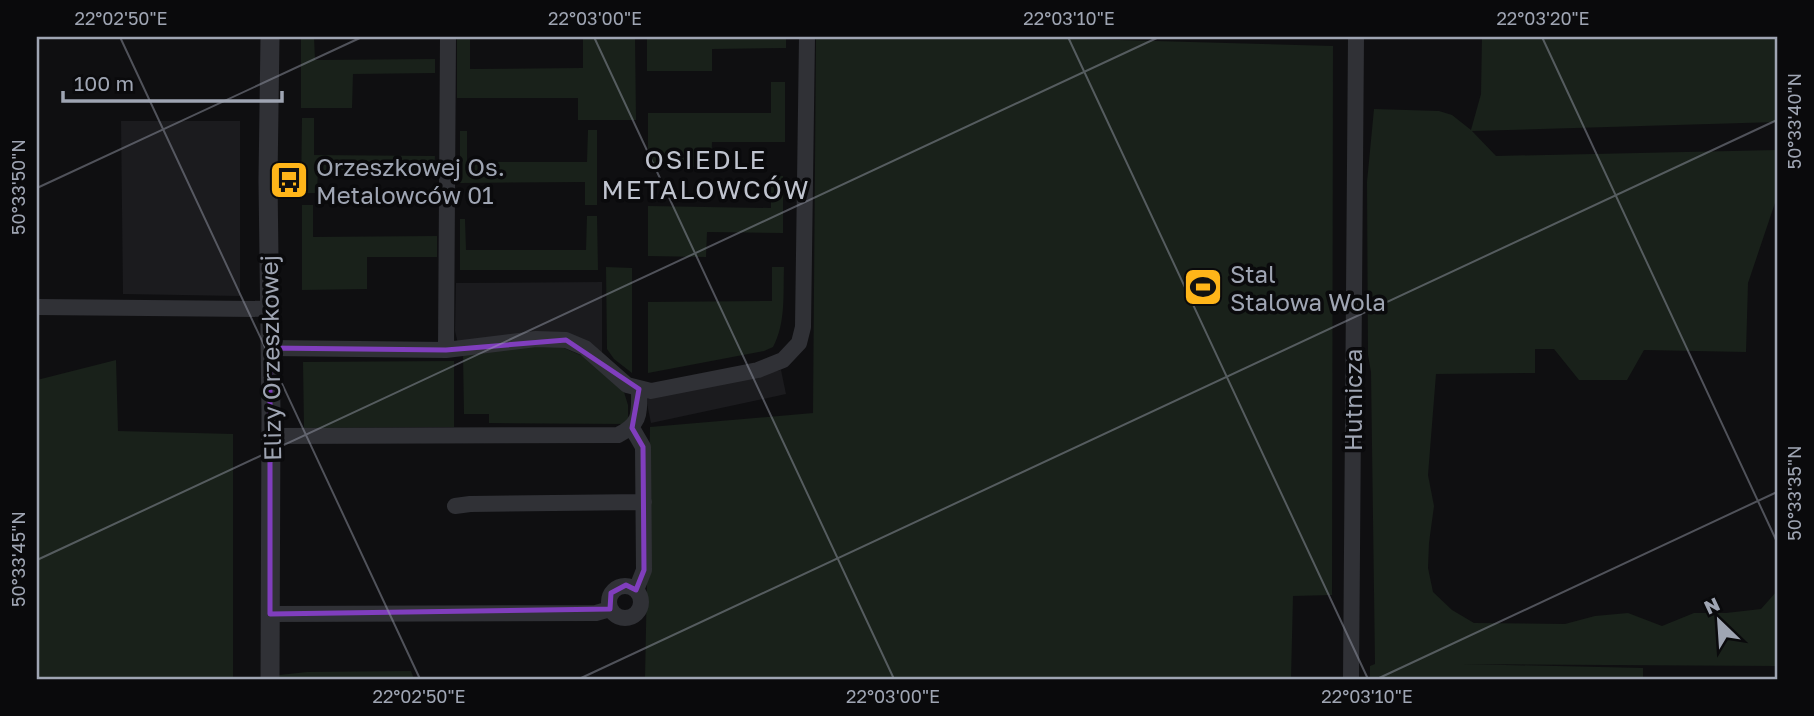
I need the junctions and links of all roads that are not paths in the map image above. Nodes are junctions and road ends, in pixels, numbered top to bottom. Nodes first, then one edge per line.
1 (271, 37) edge
2 (448, 37) edge
3 (807, 37) edge
4 (1356, 37) edge
5 (37, 307) edge
6 (270, 309) junction
7 (270, 348) junction
8 (446, 350) junction
9 (639, 389) junction
10 (632, 428) junction
11 (271, 436) junction
12 (644, 502) junction
13 (455, 506) dead end
14 (636, 590) junction
15 (610, 609) junction
16 (270, 614) junction
17 (270, 679) edge
18 (1351, 679) edge

1 - 6 street, Elizy Orzeszkowej
2 - 8 street
3 - 9 street
4 - 18 street, Hutnicza
5 - 6 street
6 - 7 street, Elizy Orzeszkowej
7 - 8 street
7 - 11 street, Elizy Orzeszkowej
8 - 9 street
9 - 10 street
10 - 11 street
10 - 12 street
11 - 16 street, Elizy Orzeszkowej
12 - 13 street
12 - 14 street
14 - 15 street
14 - 15 street
15 - 16 street
16 - 17 street, Elizy Orzeszkowej

